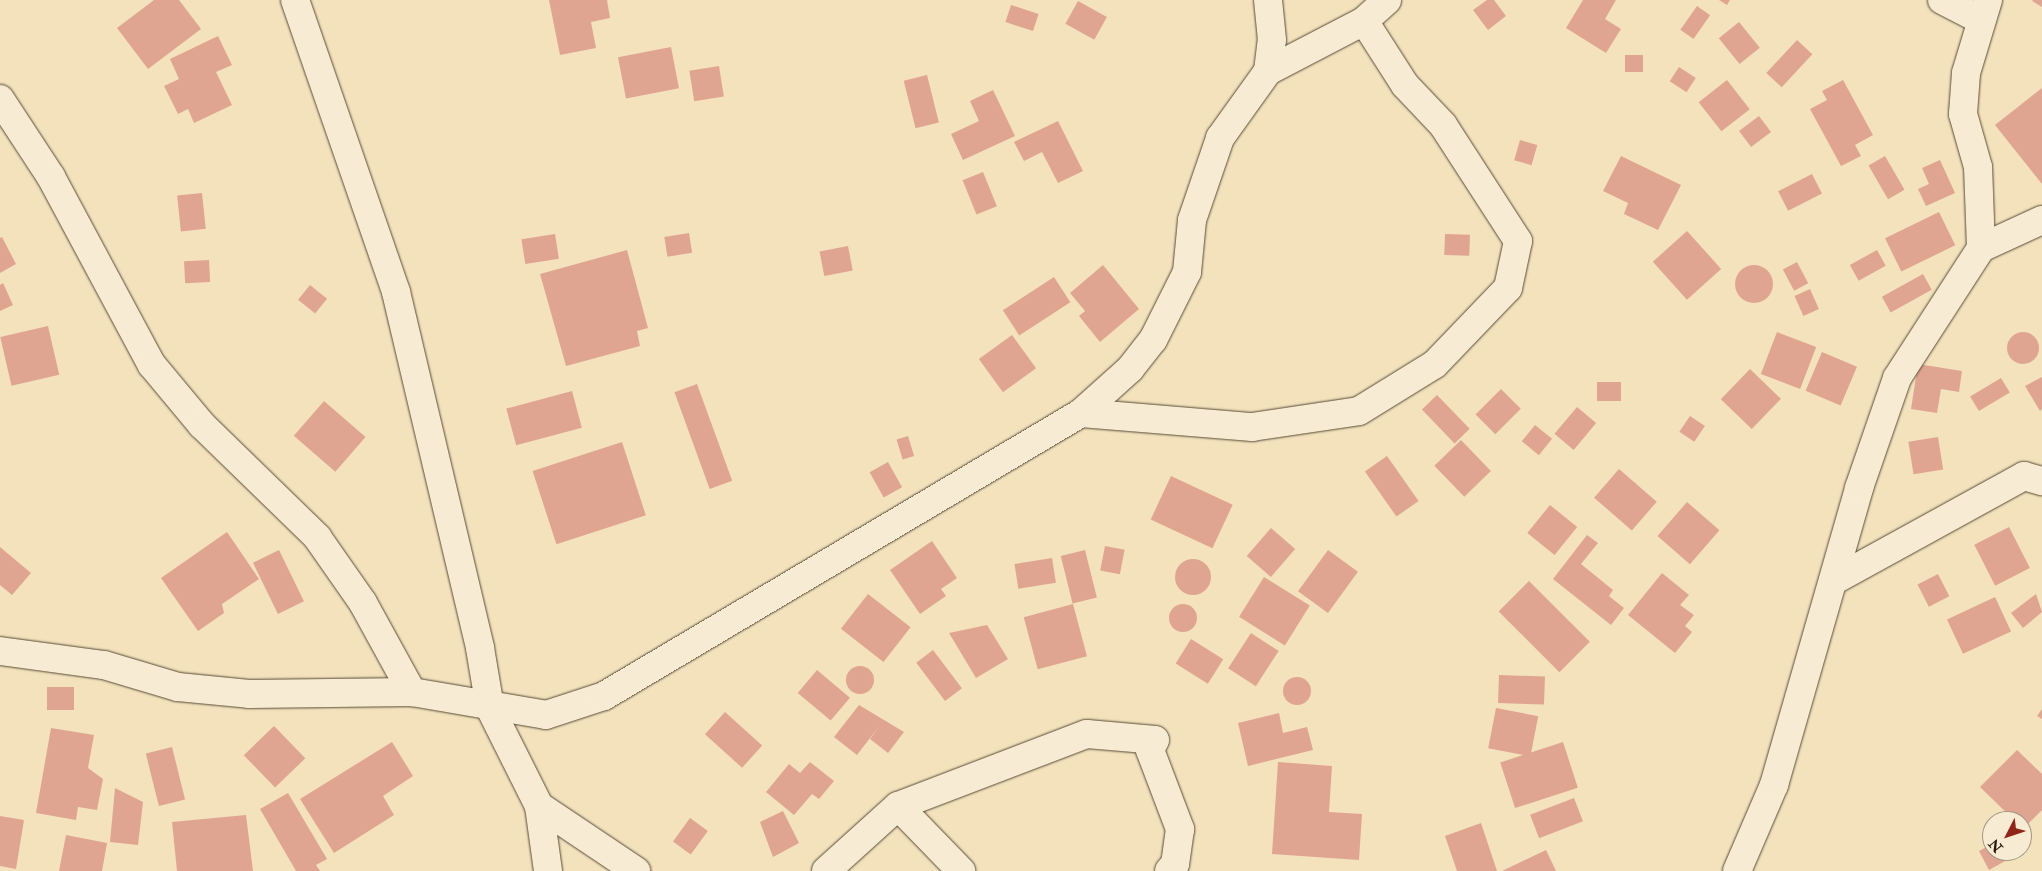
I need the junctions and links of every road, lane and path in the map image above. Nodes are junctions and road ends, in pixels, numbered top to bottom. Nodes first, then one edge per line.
1 (295, 0) edge
2 (1268, 0) edge
3 (1387, 0) edge
4 (1942, 0) edge
5 (1984, 10) edge
6 (1364, 21) junction
7 (1268, 71) junction
8 (0, 99) edge
9 (2042, 220) edge
10 (1981, 248) junction
11 (1081, 413) junction
12 (2042, 482) edge
13 (1833, 581) junction
14 (0, 651) edge
15 (412, 692) junction
16 (490, 708) junction
17 (539, 806) junction
18 (898, 806) junction
19 (548, 871) edge
20 (636, 871) edge
21 (826, 871) edge
22 (961, 871) edge
23 (1168, 871) edge
24 (1737, 871) edge

1 - 16 street
2 - 7 street
3 - 6 street
4 - 5 street
5 - 10 street
6 - 7 street
6 - 11 street
7 - 11 street
8 - 15 street
9 - 10 street
10 - 13 street
11 - 16 street
12 - 13 street
13 - 24 street
14 - 15 street
15 - 16 street
16 - 17 street
17 - 19 street
17 - 20 street
18 - 21 street
18 - 22 street
18 - 23 street

